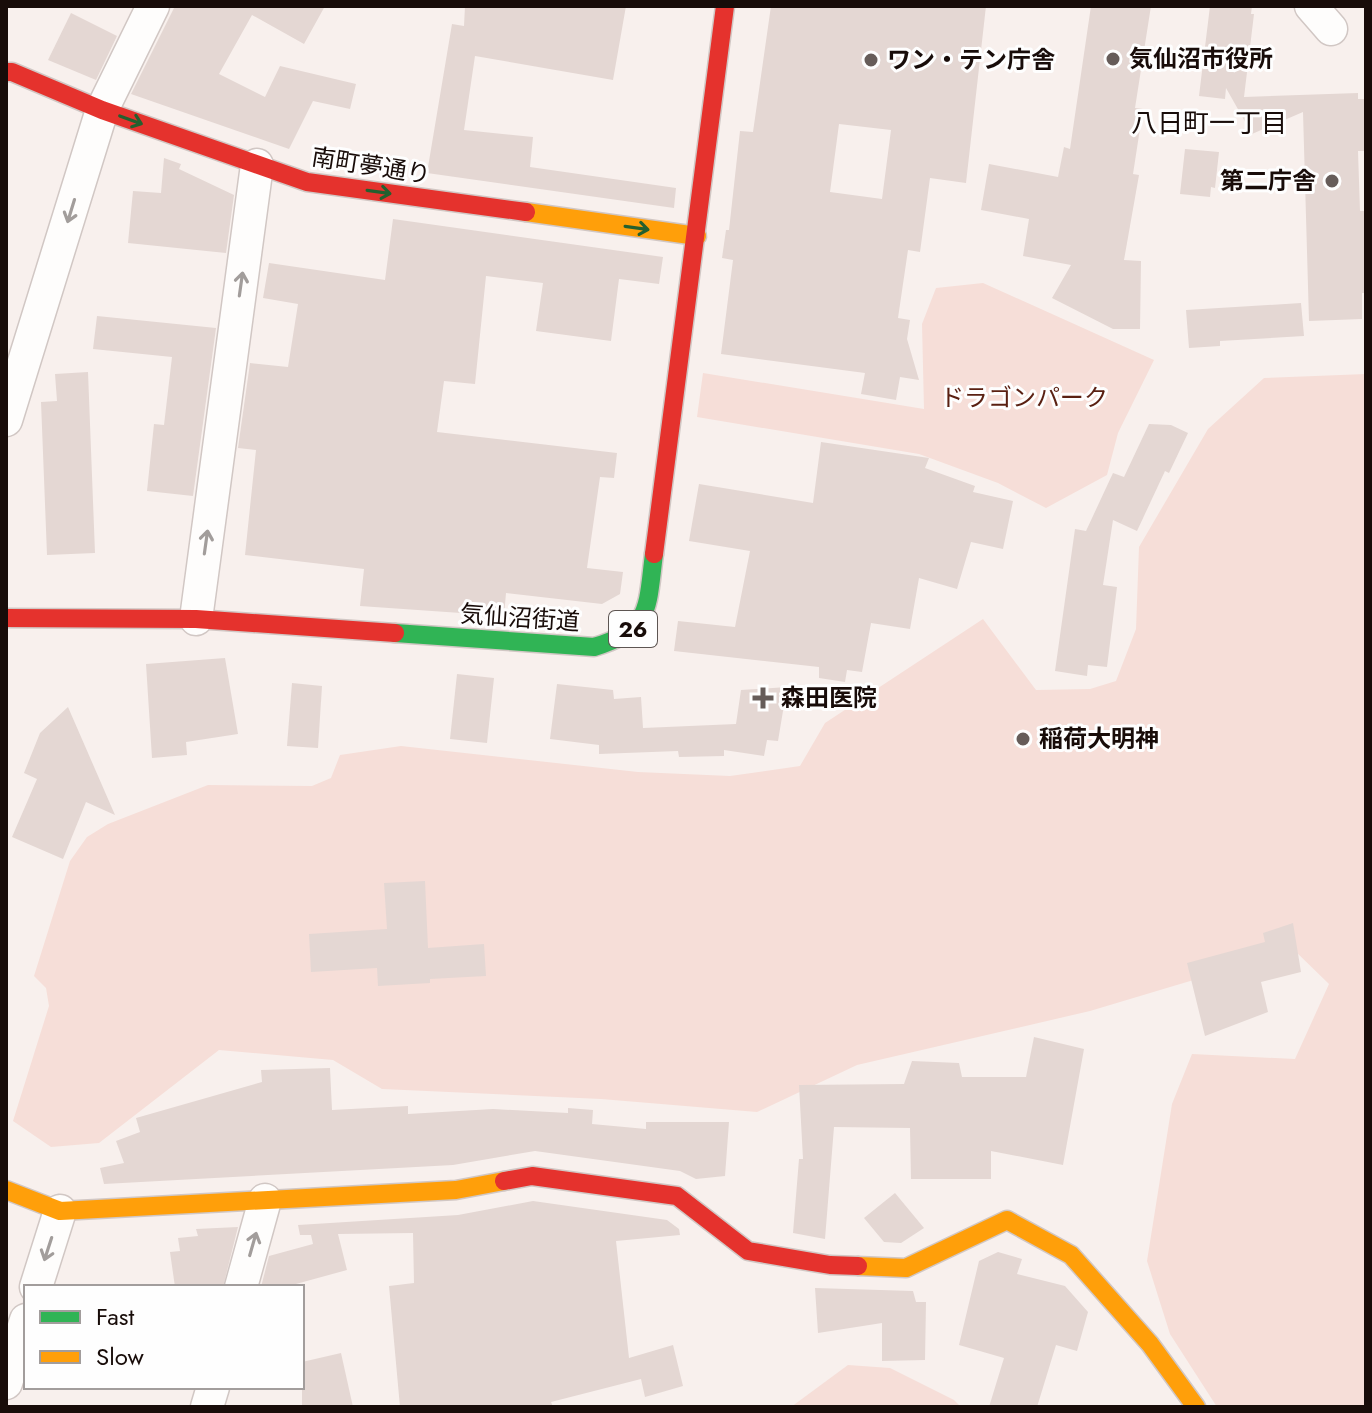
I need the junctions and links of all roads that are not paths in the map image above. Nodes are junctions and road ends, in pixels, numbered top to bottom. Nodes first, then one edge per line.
1 (153, 6) edge
2 (725, 6) edge
3 (6, 72) edge
4 (102, 110) junction
5 (257, 165) junction
6 (697, 236) junction
7 (6, 420) edge
8 (6, 618) edge
9 (196, 619) junction
10 (6, 1190) edge
11 (265, 1200) junction
12 (60, 1211) junction
13 (37, 1285) edge
14 (242, 1285) edge
15 (24, 1326) edge
16 (6, 1383) edge
17 (1196, 1407) edge

1 - 4 street
2 - 6 street, 気仙沼街道 / 26
3 - 4 street, 南町夢通り
4 -> 5 street, 南町夢通り
4 -> 7 street
5 -> 6 street, 南町夢通り
9 -> 5 street
6 - 9 street, 気仙沼街道 / 26
8 - 9 street, 気仙沼街道 / 26
10 - 12 street
11 - 12 street
14 -> 11 street
11 - 17 street
12 -> 13 street
15 - 16 street

